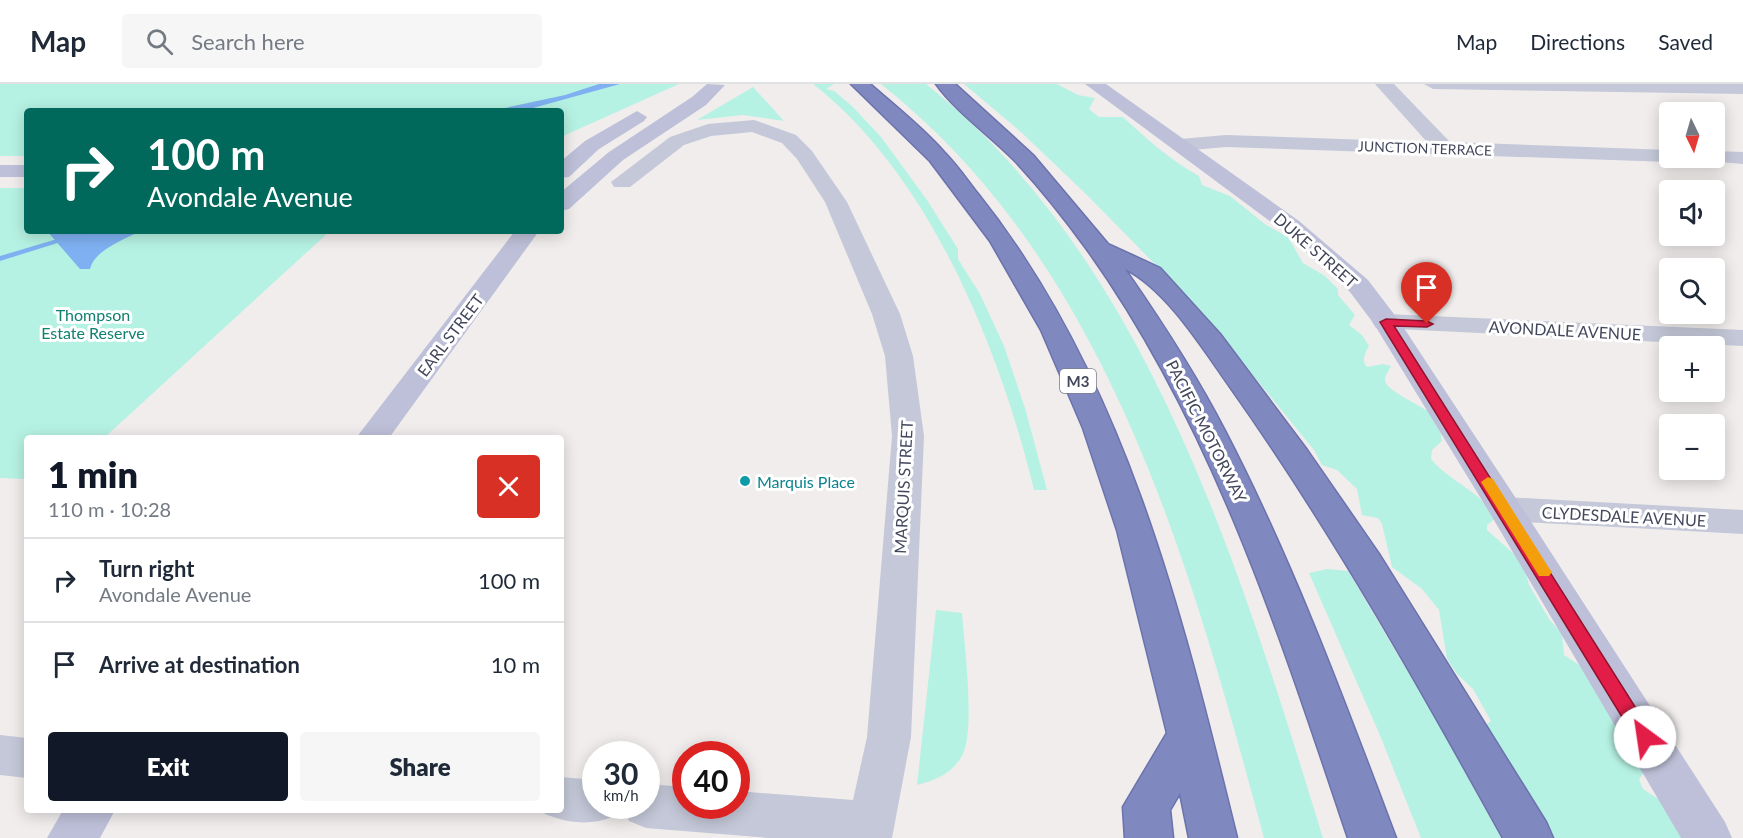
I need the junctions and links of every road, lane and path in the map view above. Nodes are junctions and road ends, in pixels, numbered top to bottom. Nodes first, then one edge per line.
1 (860, 84) edge
2 (945, 84) edge
3 (1094, 84) edge
4 (1384, 84) edge
5 (1433, 84) edge
6 (718, 85) edge
7 (1592, 85) edge
8 (1743, 89) edge
9 (1180, 146) junction
10 (1444, 148) junction
11 (1659, 156) edge
12 (1725, 157) edge
13 (1743, 158) edge
14 (564, 164) edge
15 (564, 165) edge
16 (0, 171) edge
17 (24, 171) edge
18 (598, 171) junction
19 (622, 182) dead end
20 (564, 201) edge
21 (525, 234) edge
22 (1102, 249) junction
23 (1386, 322) junction
24 (1743, 338) edge
25 (374, 435) edge
26 (1505, 509) junction
27 (1743, 522) edge
28 (1190, 735) junction
29 (0, 755) edge
30 (24, 758) edge
31 (564, 799) edge
32 (582, 801) edge
33 (660, 808) edge
34 (90, 813) edge
35 (869, 831) edge
36 (71, 838) edge
37 (1149, 838) edge
38 (1213, 838) edge
39 (1372, 838) edge
40 (1529, 838) edge
41 (1708, 838) edge

1 - 28 highway, M3
2 - 22 highway, PACIFIC MOTORWAY
3 - 9 street, DUKE STREET
4 - 10 street
5 - 7 street
6 - 14 street
6 - 18 street
7 - 8 street
9 - 10 street, JUNCTION TERRACE
9 - 23 street, DUKE STREET
10 - 11 street, JUNCTION TERRACE
12 - 13 street
15 - 18 street
16 - 17 street
18 - 20 street
19 - 35 street, MARQUIS STREET
21 - 25 street, EARL STREET
22 - 39 highway, PACIFIC MOTORWAY
22 - 40 highway
23 - 24 street, AVONDALE AVENUE
23 - 26 street, DUKE STREET
26 - 27 street, CLYDESDALE AVENUE
26 - 41 street, DUKE STREET
28 - 37 highway
28 - 38 highway, M3
29 - 30 street
31 - 32 street
33 - 35 street
34 - 36 street

